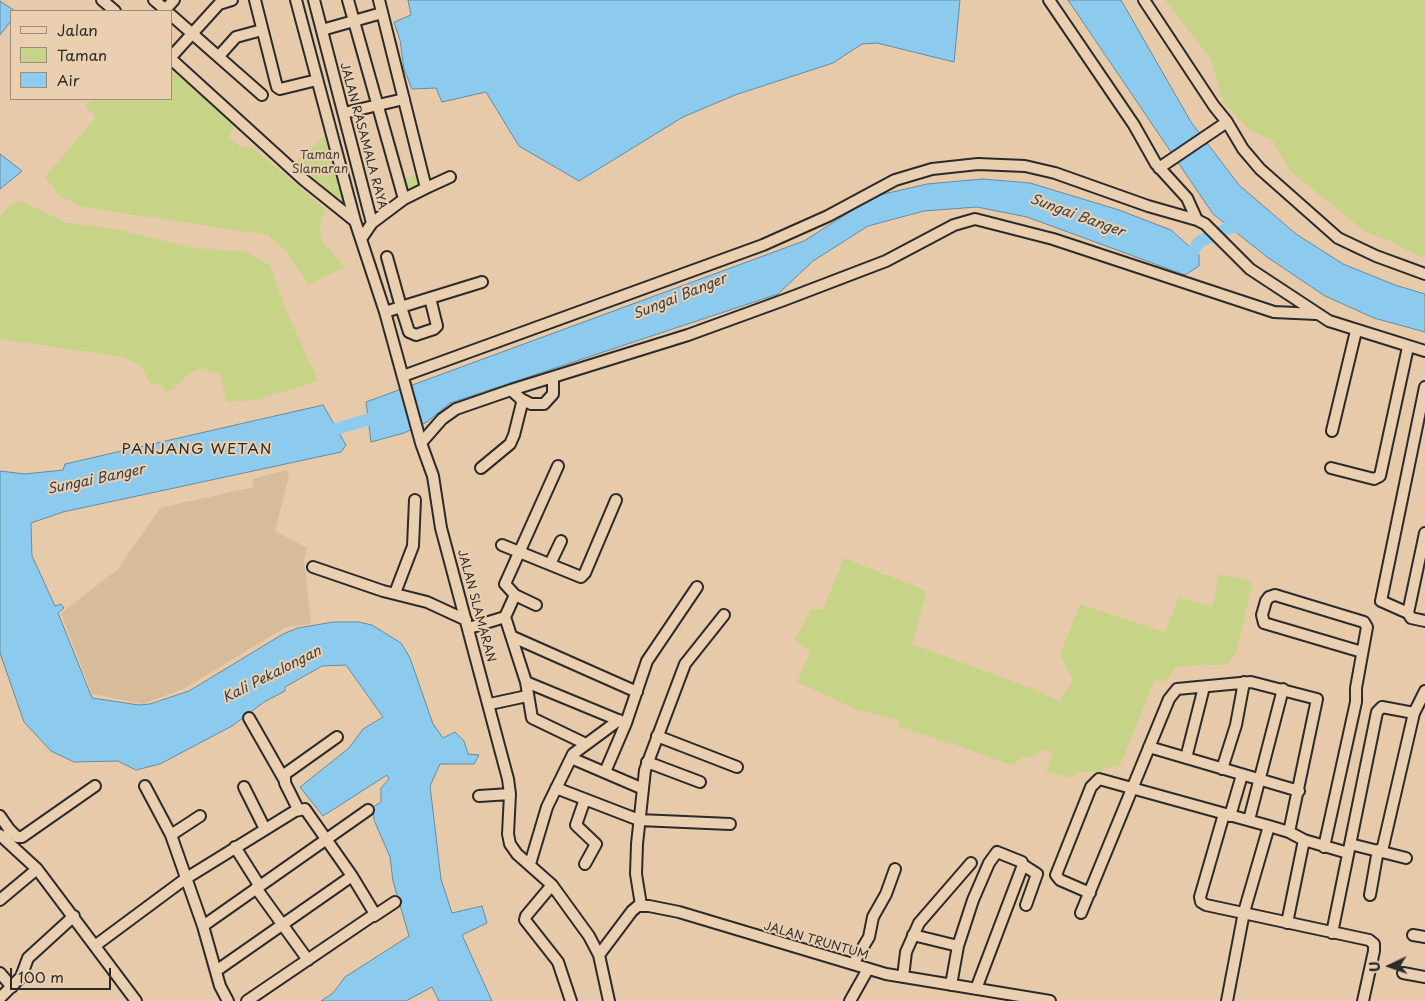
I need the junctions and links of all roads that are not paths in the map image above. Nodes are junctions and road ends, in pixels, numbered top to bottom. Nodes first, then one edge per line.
1 (102, 0) edge
2 (154, 0) edge
3 (232, 0) edge
4 (255, 0) edge
5 (296, 0) edge
6 (314, 0) edge
7 (348, 0) edge
8 (379, 0) edge
9 (1049, 0) edge
10 (1144, 0) edge
11 (112, 10) edge
12 (166, 10) edge
13 (382, 13) junction
14 (172, 15) edge
15 (354, 21) junction
16 (262, 30) junction
17 (322, 30) junction
18 (193, 33) junction
19 (218, 56) junction
20 (172, 57) edge
21 (172, 59) edge
22 (317, 80) junction
23 (262, 95) dead end
24 (404, 99) junction
25 (379, 104) junction
26 (344, 113) junction
27 (1226, 123) junction
28 (1160, 167) junction
29 (450, 177) dead end
30 (426, 188) junction
31 (404, 200) junction
32 (354, 221) junction
33 (372, 222) junction
34 (1201, 222) junction
35 (361, 239) junction
36 (387, 257) dead end
37 (1425, 274) edge
38 (482, 282) dead end
39 (430, 298) junction
40 (401, 307) junction
41 (384, 312) junction
42 (1316, 314) junction
43 (1356, 331) junction
44 (1408, 347) junction
45 (1425, 351) edge
46 (553, 377) junction
47 (404, 380) junction
48 (1425, 387) edge
49 (511, 390) junction
50 (521, 399) junction
51 (1332, 431) dead end
52 (420, 439) junction
53 (558, 466) dead end
54 (480, 468) dead end
55 (1331, 468) dead end
56 (415, 500) dead end
57 (616, 500) dead end
58 (1425, 533) edge
59 (561, 541) dead end
60 (502, 545) dead end
61 (519, 552) junction
62 (550, 564) junction
63 (314, 567) dead end
64 (697, 587) dead end
65 (395, 593) junction
66 (515, 595) junction
67 (536, 605) dead end
68 (1408, 613) junction
69 (724, 615) dead end
70 (505, 617) junction
71 (1425, 621) edge
72 (468, 624) junction
73 (513, 637) junction
74 (1362, 652) junction
75 (526, 682) junction
76 (1244, 682) junction
77 (1204, 687) junction
78 (1283, 689) junction
79 (1425, 691) edge
80 (637, 692) junction
81 (527, 696) junction
82 (490, 704) junction
83 (1414, 713) junction
84 (249, 718) dead end
85 (623, 722) junction
86 (337, 736) dead end
87 (657, 736) junction
88 (586, 744) junction
89 (1149, 747) junction
90 (571, 758) junction
91 (1186, 758) junction
92 (647, 762) junction
93 (737, 767) dead end
94 (1222, 769) junction
95 (605, 772) junction
96 (1242, 775) junction
97 (1260, 780) junction
98 (285, 781) junction
99 (700, 782) dead end
100 (95, 786) dead end
101 (145, 786) dead end
102 (244, 787) dead end
103 (556, 788) junction
104 (641, 788) junction
105 (1132, 788) junction
106 (1299, 791) junction
107 (510, 794) junction
108 (478, 796) dead end
109 (585, 799) junction
110 (298, 809) junction
111 (368, 810) dead end
112 (1227, 815) junction
113 (0, 816) edge
114 (200, 816) dead end
115 (639, 820) junction
116 (1249, 820) junction
117 (730, 824) dead end
118 (1269, 826) junction
119 (266, 829) junction
120 (1289, 832) junction
121 (5, 835) edge
122 (171, 835) junction
123 (325, 838) junction
124 (1304, 840) junction
125 (235, 847) junction
126 (1324, 847) junction
127 (1349, 848) junction
128 (1380, 851) junction
129 (1406, 858) dead end
130 (971, 863) dead end
131 (530, 864) junction
132 (585, 864) dead end
133 (1023, 865) junction
134 (37, 869) junction
135 (895, 869) dead end
136 (352, 876) junction
137 (185, 879) junction
138 (552, 885) junction
139 (258, 886) junction
140 (1090, 893) junction
141 (1370, 895) dead end
142 (0, 900) edge
143 (395, 902) dead end
144 (1026, 905) dead end
145 (641, 906) junction
146 (1244, 912) junction
147 (1081, 913) dead end
148 (74, 916) junction
149 (374, 916) junction
150 (1287, 923) junction
151 (282, 924) junction
152 (202, 926) junction
153 (1332, 933) junction
154 (913, 935) junction
155 (1413, 935) dead end
156 (1425, 938) edge
157 (96, 945) junction
158 (958, 946) junction
159 (598, 955) junction
160 (308, 960) junction
161 (853, 964) junction
162 (868, 969) junction
163 (216, 971) junction
164 (0, 973) edge
165 (1403, 973) dead end
166 (903, 977) junction
167 (1425, 977) edge
168 (951, 985) junction
169 (12, 987) junction
170 (976, 989) junction
171 (989, 996) edge
172 (0, 998) edge
173 (224, 1000) edge
174 (136, 1001) edge
175 (247, 1001) edge
176 (571, 1001) edge
177 (609, 1001) edge
178 (850, 1001) edge
179 (1050, 1001) edge
180 (1227, 1001) edge
181 (1361, 1001) edge

1 - 11 street
2 - 12 street
3 - 18 street
4 - 16 street
5 - 22 street
6 - 17 street, JALAN RASAMALA RAYA
7 - 15 street
8 - 13 street
9 - 28 street
10 - 27 street
13 - 15 street
13 - 24 street
14 - 18 street
15 - 17 street
15 - 25 street
16 - 19 street
16 - 22 street
17 - 26 street, JALAN RASAMALA RAYA
18 - 19 street
18 - 20 street
19 - 23 street
21 - 32 street
22 - 32 street
24 - 25 street
24 - 30 street
25 - 26 street
25 - 31 street
26 - 33 street, JALAN RASAMALA RAYA
27 - 28 street
27 - 37 street
28 - 34 street
29 - 30 street
30 - 31 street
31 - 33 street
32 - 35 street
33 - 35 street, JALAN RASAMALA RAYA
34 - 42 street
34 - 47 street
35 - 41 street, JALAN SLAMARAN
36 - 40 street
38 - 39 street
39 - 40 street
39 - 40 street
40 - 41 street
41 - 47 street, JALAN SLAMARAN
42 - 43 street
42 - 46 street
43 - 44 street
43 - 51 street
44 - 45 street
44 - 55 street
46 - 49 street
46 - 50 street
47 - 52 street, JALAN SLAMARAN
48 - 68 street
49 - 50 street
49 - 52 street
50 - 54 street
52 - 72 street, JALAN SLAMARAN
53 - 61 street
56 - 65 street
57 - 62 street
58 - 68 street
59 - 62 street
60 - 61 street
61 - 62 street
61 - 66 street
63 - 65 street
64 - 80 street
65 - 72 street
66 - 67 street
66 - 70 street
68 - 71 street
69 - 87 street
70 - 72 street
70 - 73 street
72 - 82 street, JALAN SLAMARAN
73 - 75 street
73 - 80 street
74 - 74 street
74 - 126 street
75 - 81 street
75 - 85 street
76 - 77 street
76 - 78 street
76 - 94 street
77 - 89 street
77 - 91 street
78 - 97 street
78 - 106 street
79 - 83 street
80 - 85 street
81 - 82 street
81 - 88 street
82 - 107 street, JALAN SLAMARAN
83 - 127 street
83 - 128 street
84 - 98 street
85 - 88 street
85 - 95 street
86 - 98 street
87 - 92 street
87 - 93 street
88 - 90 street
89 - 91 street
89 - 105 street
90 - 95 street
90 - 103 street
91 - 94 street
92 - 99 street
92 - 104 street
94 - 96 street
95 - 104 street
96 - 97 street
96 - 112 street
97 - 106 street
97 - 116 street
98 - 110 street
100 - 121 street
101 - 122 street
102 - 119 street
103 - 109 street
103 - 131 street
104 - 115 street
105 - 112 street
105 - 140 street
105 - 140 street
106 - 120 street
107 - 108 street
107 - 131 street, JALAN SLAMARAN
109 - 115 street
109 - 132 street
110 - 119 street
110 - 123 street
111 - 123 street
112 - 116 street
112 - 146 street
113 - 121 street
114 - 122 street
115 - 117 street
115 - 145 street
116 - 118 street
118 - 120 street
118 - 146 street
119 - 125 street
120 - 124 street
121 - 134 street
122 - 137 street
123 - 136 street
123 - 139 street
124 - 126 street
124 - 150 street
125 - 137 street
125 - 139 street
126 - 127 street
127 - 128 street
127 - 153 street
128 - 129 street
128 - 141 street
130 - 154 street
131 - 138 street, JALAN SLAMARAN
133 - 144 street
133 - 158 street
133 - 170 street
134 - 142 street
134 - 148 street
135 - 161 street
136 - 149 street
136 - 151 street
137 - 152 street
137 - 157 street
138 - 159 street, JALAN SLAMARAN
138 - 176 street
139 - 151 street
139 - 152 street
140 - 147 street
143 - 149 street
145 - 159 street
145 - 161 street, JALAN TRUNTUM
146 - 150 street
146 - 180 street
148 - 157 street
148 - 169 street
149 - 160 street
150 - 153 street
151 - 160 street
151 - 163 street
152 - 163 street
153 - 181 street
154 - 158 street
154 - 166 street
155 - 156 street
157 - 174 street
158 - 168 street
159 - 177 street, JALAN SLAMARAN
160 - 175 street
161 - 162 street, JALAN TRUNTUM
162 - 166 street, JALAN TRUNTUM
162 - 178 street
163 - 173 street
164 - 169 street
165 - 167 street
166 - 168 street, JALAN TRUNTUM
168 - 170 street, JALAN TRUNTUM
169 - 172 street
170 - 171 street, JALAN TRUNTUM
171 - 179 street, JALAN TRUNTUM

